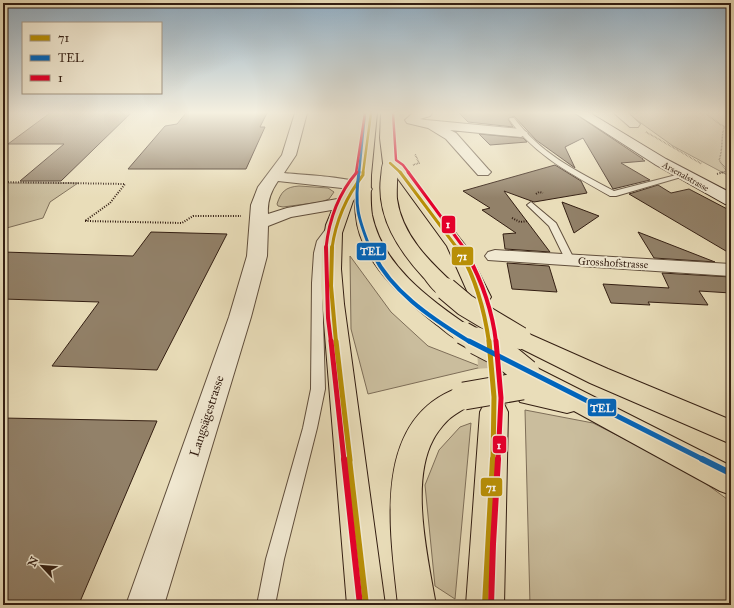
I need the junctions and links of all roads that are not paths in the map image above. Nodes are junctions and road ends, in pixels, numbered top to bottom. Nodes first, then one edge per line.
1 (292, 141) edge
2 (367, 141) edge
3 (387, 141) edge
4 (456, 141) edge
5 (530, 141) edge
6 (628, 141) edge
7 (390, 163) junction
8 (482, 172) dead end
9 (684, 175) junction
10 (274, 176) junction
11 (360, 183) junction
12 (731, 200) edge
13 (531, 205) dead end
14 (340, 212) junction
15 (254, 230) junction
16 (495, 256) dead end
17 (570, 261) junction
18 (731, 270) edge
19 (480, 297) dead end
20 (512, 347) junction
21 (517, 387) junction
22 (607, 410) junction
23 (731, 432) edge
24 (731, 467) edge
25 (731, 481) edge
26 (145, 605) edge
27 (266, 605) edge
28 (366, 605) edge
29 (417, 605) edge
30 (485, 605) edge

1 - 10 street, Langsägestrasse
2 - 11 main road
3 - 7 main road
4 - 8 street
5 - 9 lane
6 - 9 street, Arsenalstrasse
7 - 11 main road
7 - 19 main road
7 - 20 main road, bridge
9 - 12 street, Arsenalstrasse
10 - 11 street
10 - 15 street, Langsägestrasse
11 - 14 main road
11 - 20 main road, bridge
13 - 17 lane
14 - 15 street
14 - 27 lane
14 - 28 main road
15 - 26 street, Langsägestrasse
16 - 17 street, Grosshofstrasse
17 - 18 street, Grosshofstrasse
20 - 21 main road, bridge
20 - 23 main road
21 - 22 main road
21 - 22 main road
21 - 29 main road, bridge
21 - 30 main road
22 - 24 main road
22 - 25 main road

